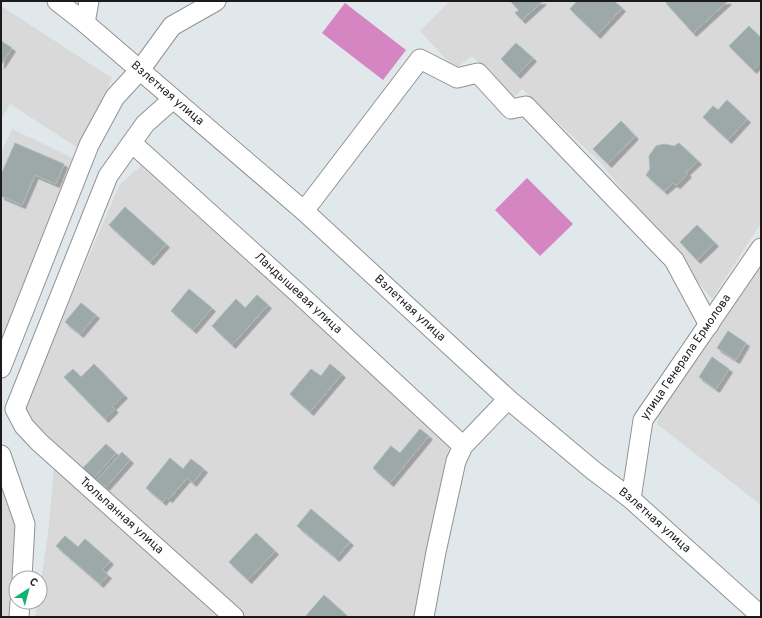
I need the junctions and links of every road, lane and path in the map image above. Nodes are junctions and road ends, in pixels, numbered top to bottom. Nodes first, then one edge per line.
1 (57, 1) edge
2 (89, 1) edge
3 (216, 1) edge
4 (85, 24) junction
5 (140, 70) junction
6 (173, 99) junction
7 (132, 143) junction
8 (304, 211) junction
9 (761, 248) edge
10 (709, 325) junction
11 (1, 368) edge
12 (508, 399) junction
13 (463, 446) junction
14 (1, 455) edge
15 (631, 499) junction
16 (22, 570) edge
17 (761, 616) edge
18 (234, 617) edge
19 (424, 617) edge

1 - 4 street, Взлетная улица
2 - 4 street
3 - 5 street
4 - 5 street, Взлетная улица
5 - 6 street, Взлетная улица
5 - 11 street
6 - 7 street
6 - 8 street, Взлетная улица
7 - 13 street, Ландышевая улица
7 - 18 street, Тюльпанная улица
8 - 10 street
8 - 12 street, Взлетная улица
9 - 10 street, улица Генерала Ермолова
10 - 15 street, улица Генерала Ермолова
12 - 13 street
12 - 15 street, Взлетная улица
13 - 19 street
14 - 16 street
15 - 17 street, Взлетная улица

